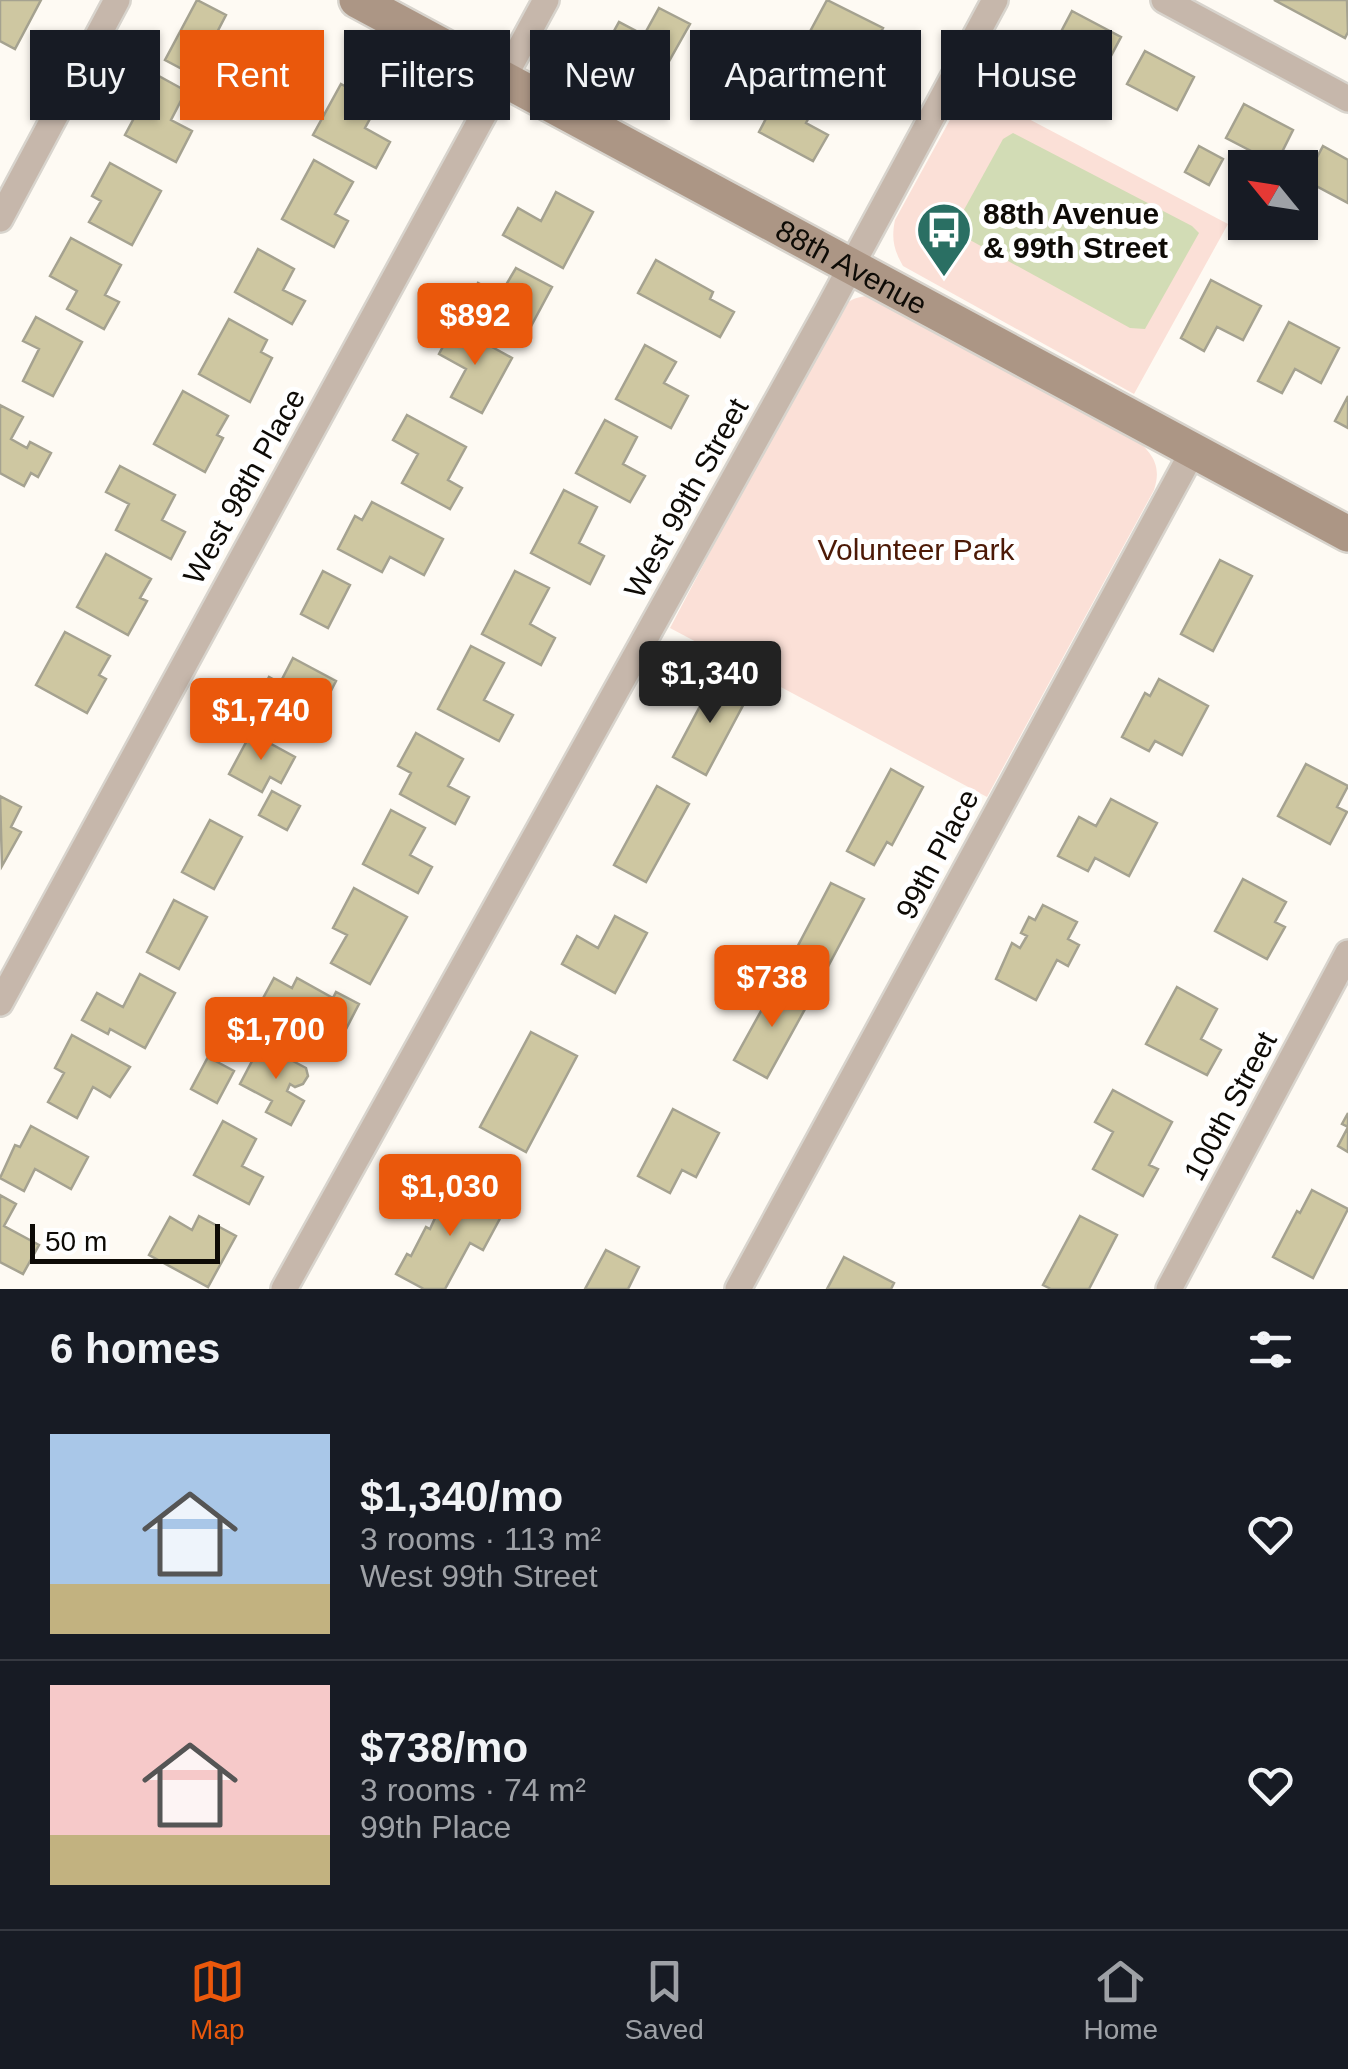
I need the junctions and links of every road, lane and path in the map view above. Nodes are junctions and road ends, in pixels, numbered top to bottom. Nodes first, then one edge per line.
1 (117, 0) edge
2 (356, 0) edge
3 (546, 0) edge
4 (995, 0) edge
5 (1164, 0) edge
6 (412, 30) edge
7 (510, 66) edge
8 (510, 83) edge
9 (1348, 100) edge
10 (481, 120) edge
11 (0, 219) edge
12 (851, 266) junction
13 (1193, 451) junction
14 (1348, 534) edge
15 (1348, 953) edge
16 (0, 1003) edge
17 (284, 1289) edge
18 (738, 1289) edge
19 (1169, 1289) edge

1 - 11 street
2 - 6 street, 88th Avenue
3 - 7 street, West 98th Place
4 - 12 street, West 99th Street
5 - 9 street
8 - 12 street, 88th Avenue
10 - 16 street, West 98th Place
12 - 13 street, 88th Avenue
12 - 17 street, West 99th Street
13 - 14 street, 88th Avenue
13 - 18 street, 99th Place
15 - 19 street, 100th Street

